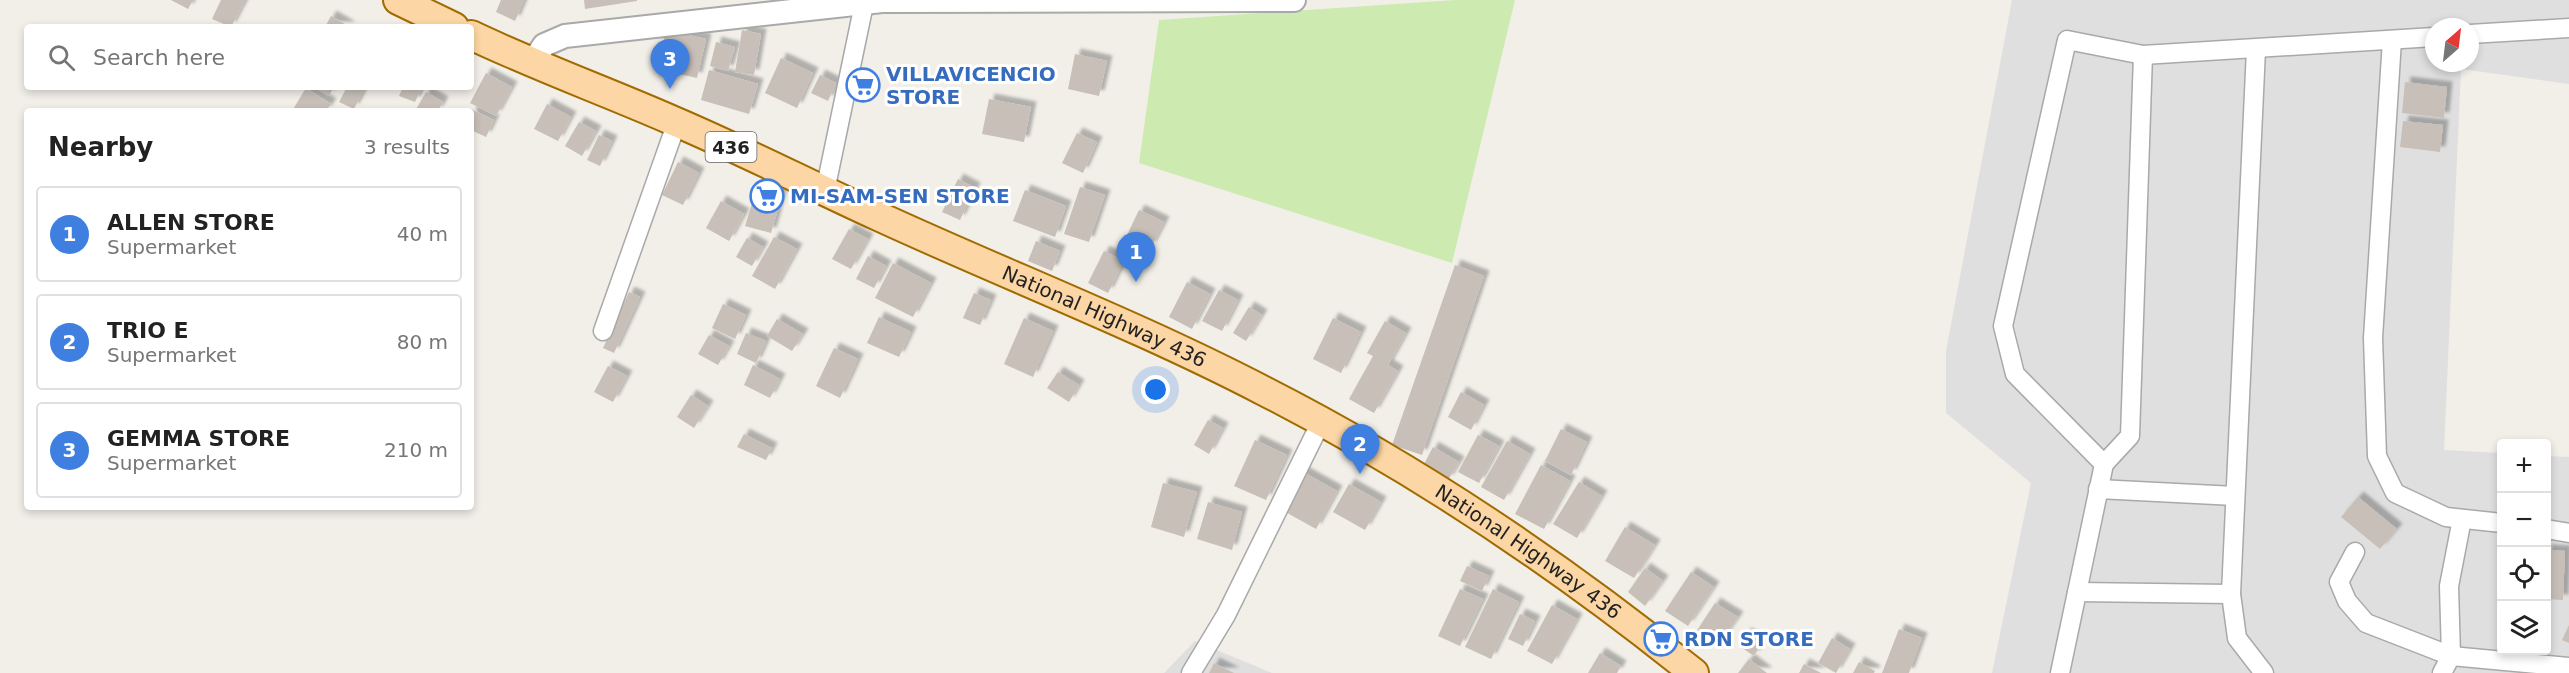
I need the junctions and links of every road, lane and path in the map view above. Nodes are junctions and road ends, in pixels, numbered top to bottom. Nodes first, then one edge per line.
1 (398, 0) edge
2 (1266, 0) edge
3 (1294, 0) edge
4 (876, 2) edge
5 (448, 24) edge
6 (2569, 28) edge
7 (2479, 33) edge
8 (474, 36) edge
9 (2425, 38) edge
10 (2392, 40) junction
11 (2256, 49) junction
12 (2143, 55) junction
13 (532, 63) junction
14 (677, 122) junction
15 (825, 191) junction
16 (603, 331) dead end
17 (1321, 422) junction
18 (2104, 464) junction
19 (2098, 489) junction
20 (2235, 496) junction
21 (2462, 519) junction
22 (2497, 522) edge
23 (2551, 530) edge
24 (2569, 533) edge
25 (2355, 552) dead end
26 (2077, 592) junction
27 (2231, 594) junction
28 (2451, 656) junction
29 (2569, 667) edge
30 (1191, 673) edge
31 (1694, 673) edge
32 (2060, 673) edge
33 (2264, 673) edge
34 (2442, 673) edge

1 - 5 main road
2 - 3 street
2 - 4 street
4 - 13 street
4 - 15 street
6 - 7 street
8 - 13 main road, National Highway 436 / 436
9 - 10 street
10 - 11 street
10 - 21 street
11 - 12 street
11 - 20 street
12 - 18 street
12 - 18 street
13 - 14 main road, National Highway 436 / 436
14 - 15 main road, National Highway 436 / 436
14 - 16 street
15 - 17 main road, National Highway 436 / 436
17 - 30 street
17 - 31 main road, National Highway 436 / 436
18 - 19 street
19 - 20 street
19 - 26 street
20 - 27 street
21 - 22 street
21 - 28 street
23 - 24 street
25 - 28 street
26 - 27 street
26 - 32 street
27 - 33 street
28 - 29 street
28 - 34 street

